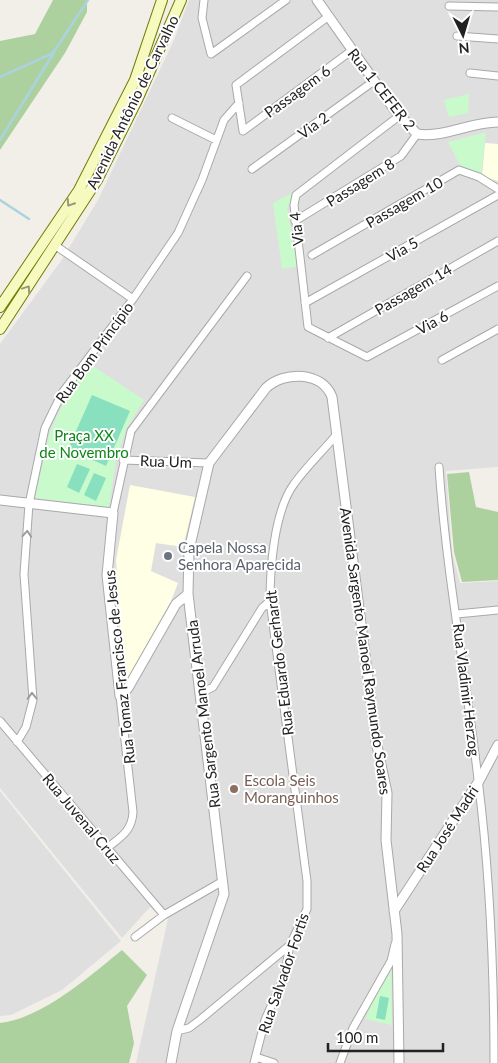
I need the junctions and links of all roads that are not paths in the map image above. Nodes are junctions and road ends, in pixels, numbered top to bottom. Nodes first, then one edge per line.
1 (162, 0) edge
2 (181, 0) edge
3 (204, 0) edge
4 (286, 0) edge
5 (317, 0) edge
6 (449, 6) dead end
7 (498, 7) edge
8 (329, 16) junction
9 (457, 36) dead end
10 (498, 39) edge
11 (351, 51) junction
12 (470, 73) dead end
13 (498, 76) edge
14 (374, 81) junction
15 (239, 103) junction
16 (400, 116) junction
17 (172, 118) dead end
18 (498, 122) edge
19 (417, 134) junction
20 (216, 140) junction
21 (252, 170) dead end
22 (498, 189) edge
23 (498, 195) edge
24 (295, 221) junction
25 (498, 241) edge
26 (56, 246) junction
27 (312, 255) dead end
28 (247, 276) dead end
29 (498, 286) edge
30 (133, 298) junction
31 (305, 303) junction
32 (0, 307) edge
33 (0, 329) edge
34 (498, 329) edge
35 (328, 338) junction
36 (367, 357) joint
37 (442, 360) dead end
38 (274, 380) joint
39 (337, 434) junction
40 (123, 460) junction
41 (209, 463) junction
42 (439, 467) dead end
43 (0, 500) edge
44 (28, 504) junction
45 (113, 513) junction
46 (188, 594) junction
47 (270, 601) junction
48 (498, 610) edge
49 (457, 614) junction
50 (200, 693) junction
51 (120, 696) junction
52 (0, 721) edge
53 (17, 742) junction
54 (498, 745) edge
55 (479, 781) junction
56 (107, 848) junction
57 (223, 881) junction
58 (307, 881) joint
59 (394, 911) junction
60 (164, 915) junction
61 (397, 934) junction
62 (135, 937) dead end
63 (290, 944) junction
64 (496, 945) edge
65 (177, 1031) junction
66 (255, 1060) edge
67 (171, 1063) edge
68 (274, 1063) edge
69 (340, 1063) edge
70 (398, 1063) edge
71 (494, 1063) edge

1 -> 32 main road, Avenida Antônio de Carvalho
2 - 26 main road, Avenida Antônio de Carvalho
3 - 4 street
5 - 8 street, Rua 1 CEFER 2
6 - 7 street
8 - 11 street, Rua 1 CEFER 2
8 - 15 street
9 - 10 street
11 - 14 street, Rua 1 CEFER 2
11 - 15 street, Passagem 6
12 - 13 street
14 - 16 street, Rua 1 CEFER 2
14 - 21 street, Via 2
15 - 20 street, Rua Bom Princípio
16 - 19 street, Rua 1 CEFER 2
16 - 24 street, Via 4
17 - 20 street
18 - 19 street, Rua 1 CEFER 2
19 - 24 street, Passagem 8
20 - 30 street, Rua Bom Princípio
22 - 27 street, Passagem 10
23 - 31 street, Via 5
24 - 31 street, Via 4
25 - 35 street, Passagem 14
26 - 30 street
33 -> 26 main road, Avenida Antônio de Carvalho
28 - 40 street, Rua Tomaz Francisco de Jesus
29 - 36 street, Via 6
30 - 44 street, Rua Bom Princípio
31 - 35 street, Via 4
34 - 37 street
35 - 36 street, Via 4
38 - 39 street, Avenida Sargento Manoel Raymundo Soares
38 - 41 street, Rua Sargento Manoel Arruda
39 - 47 street, Rua Eduardo Gerhardt
39 - 59 street, Avenida Sargento Manoel Raymundo Soares
40 - 41 street, Rua Um
40 - 45 street, Rua Tomaz Francisco de Jesus
41 - 46 street, Rua Sargento Manoel Arruda
42 - 49 street, Rua Vladimir Herzog
43 - 44 street
44 - 45 street
53 -> 44 street, Rua Bom Princípio
45 - 51 street, Rua Tomaz Francisco de Jesus
46 - 50 street, Rua Sargento Manoel Arruda
46 - 51 street
47 - 50 street
47 - 58 street, Rua Eduardo Gerhardt
48 - 49 street
49 - 55 street, Rua Vladimir Herzog
50 - 57 street, Rua Sargento Manoel Arruda
51 - 56 street, Rua Tomaz Francisco de Jesus
52 - 53 street, Rua Juvenal Cruz
53 - 56 street, Rua Juvenal Cruz
54 - 55 street, Rua José Madri
55 - 59 street, Rua José Madri
55 - 64 street, Rua Vladimir Herzog
56 - 60 street, Rua Juvenal Cruz
57 - 60 street
57 - 65 street, Rua Sargento Manoel Arruda
58 - 63 street, Rua Salvador Fortis
59 - 61 street, Avenida Sargento Manoel Raymundo Soares
60 - 62 street
61 - 69 street
61 - 70 street, Avenida Sargento Manoel Raymundo Soares
63 - 65 street
63 - 66 street, Rua Salvador Fortis
64 - 71 street, Rua Vladimir Herzog
65 - 67 street, Rua Sargento Manoel Arruda
66 - 68 street

